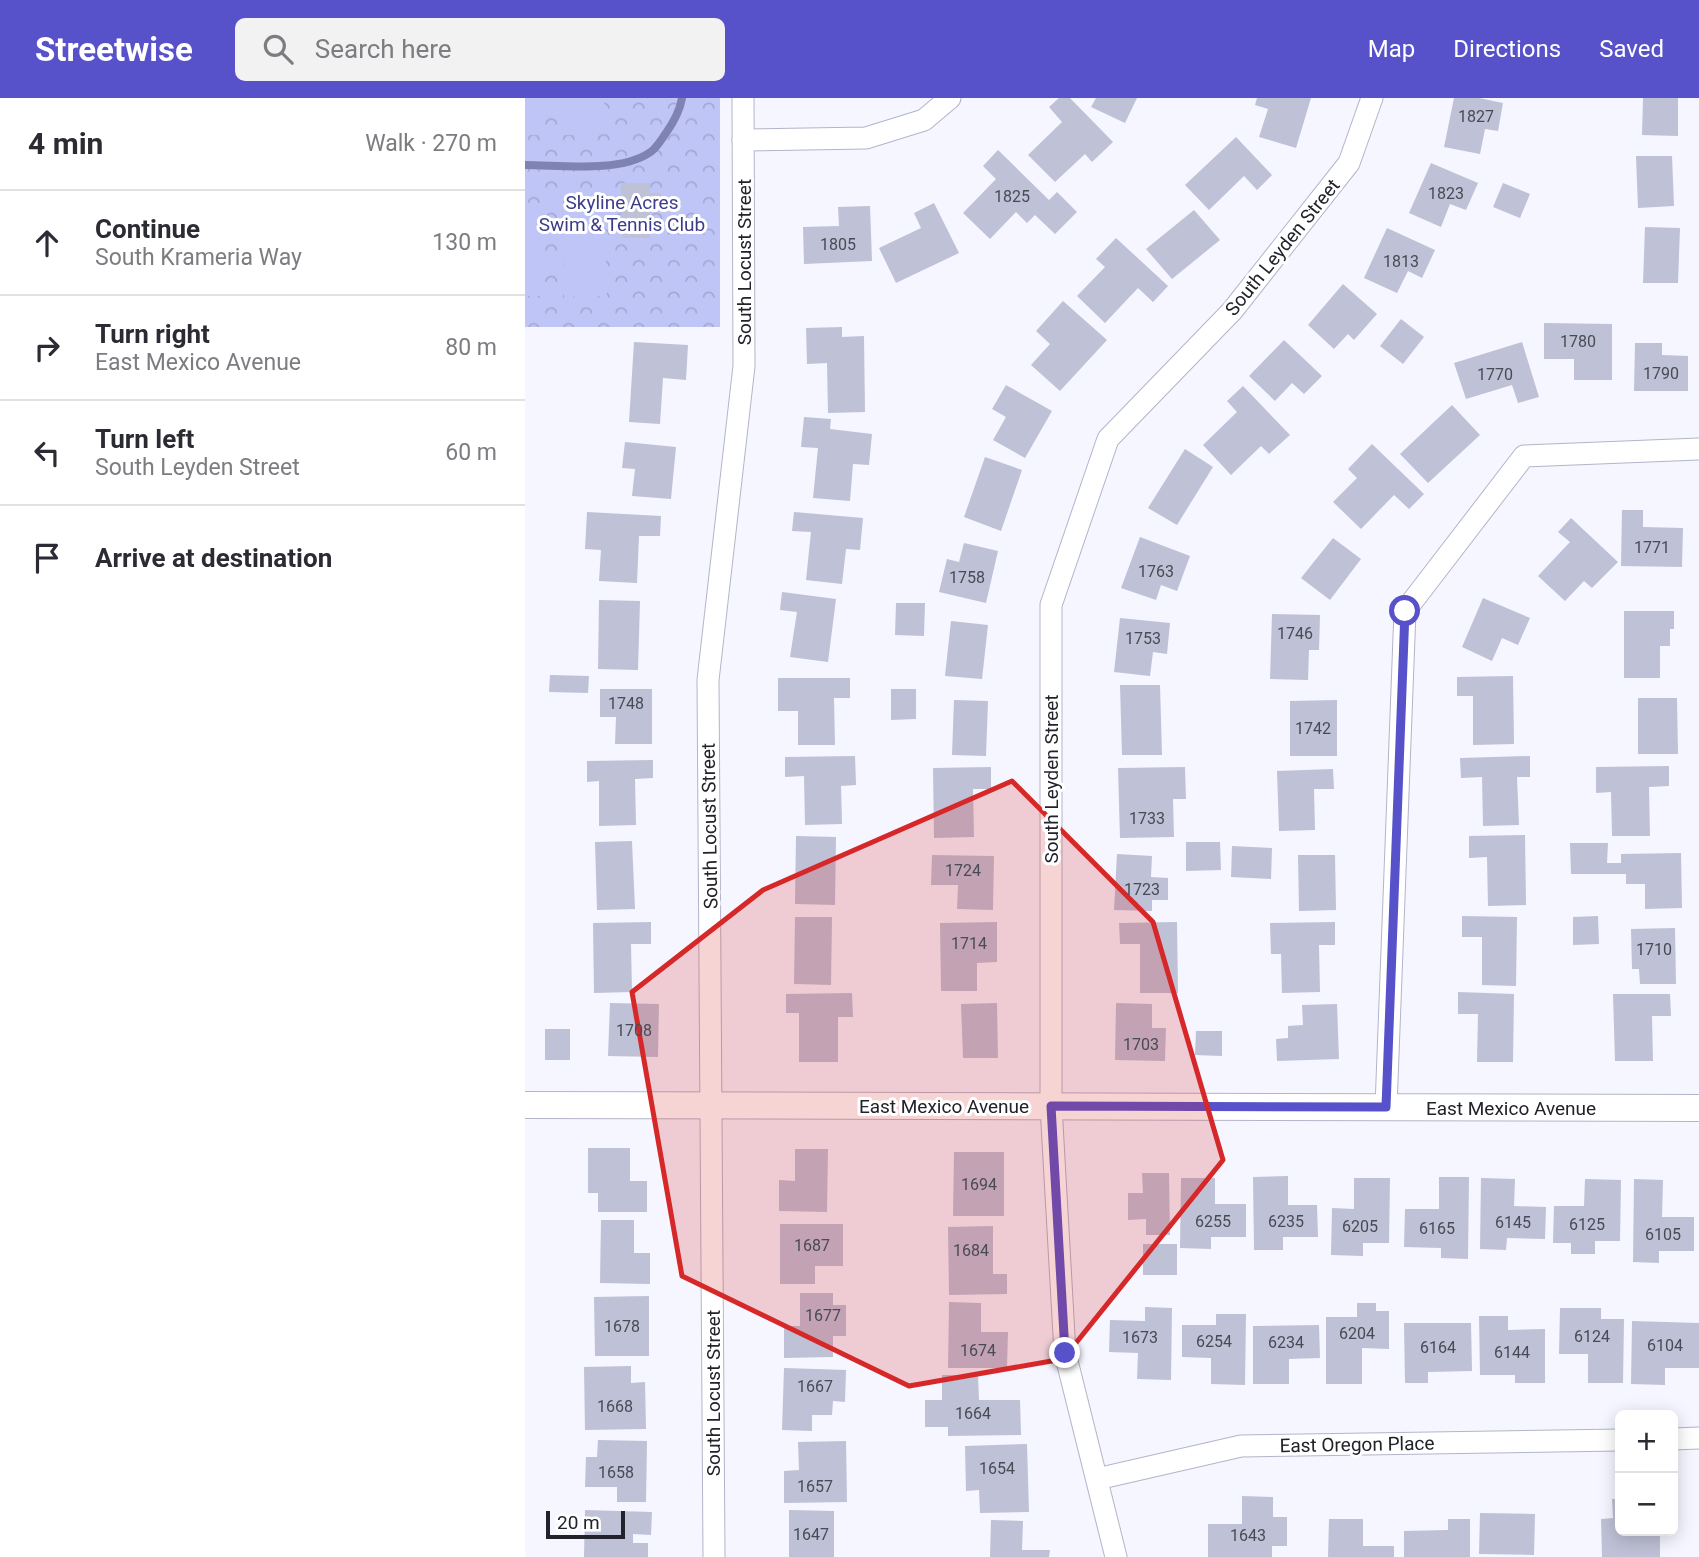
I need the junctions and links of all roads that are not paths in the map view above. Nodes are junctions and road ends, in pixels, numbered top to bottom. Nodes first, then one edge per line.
1 (743, 98) edge
2 (950, 98) edge
3 (1372, 98) edge
4 (743, 140) junction
5 (1699, 449) edge
6 (525, 1105) edge
7 (712, 1105) junction
8 (1051, 1106) junction
9 (1386, 1107) junction
10 (1699, 1108) edge
11 (1699, 1438) edge
12 (1678, 1439) edge
13 (1615, 1440) edge
14 (1097, 1479) junction
15 (714, 1557) edge
16 (1116, 1557) edge

1 - 4 street, South Locust Street
2 - 4 street
3 - 8 street, South Leyden Street
4 - 7 street, South Locust Street
5 - 9 street
6 - 7 street, East Mexico Avenue
7 - 8 street, East Mexico Avenue
7 - 15 street, South Locust Street
8 - 9 street, East Mexico Avenue
8 - 14 street, South Leyden Street
9 - 10 street, East Mexico Avenue
11 - 12 street
13 - 14 street, East Oregon Place
14 - 16 street, South Leyden Street

